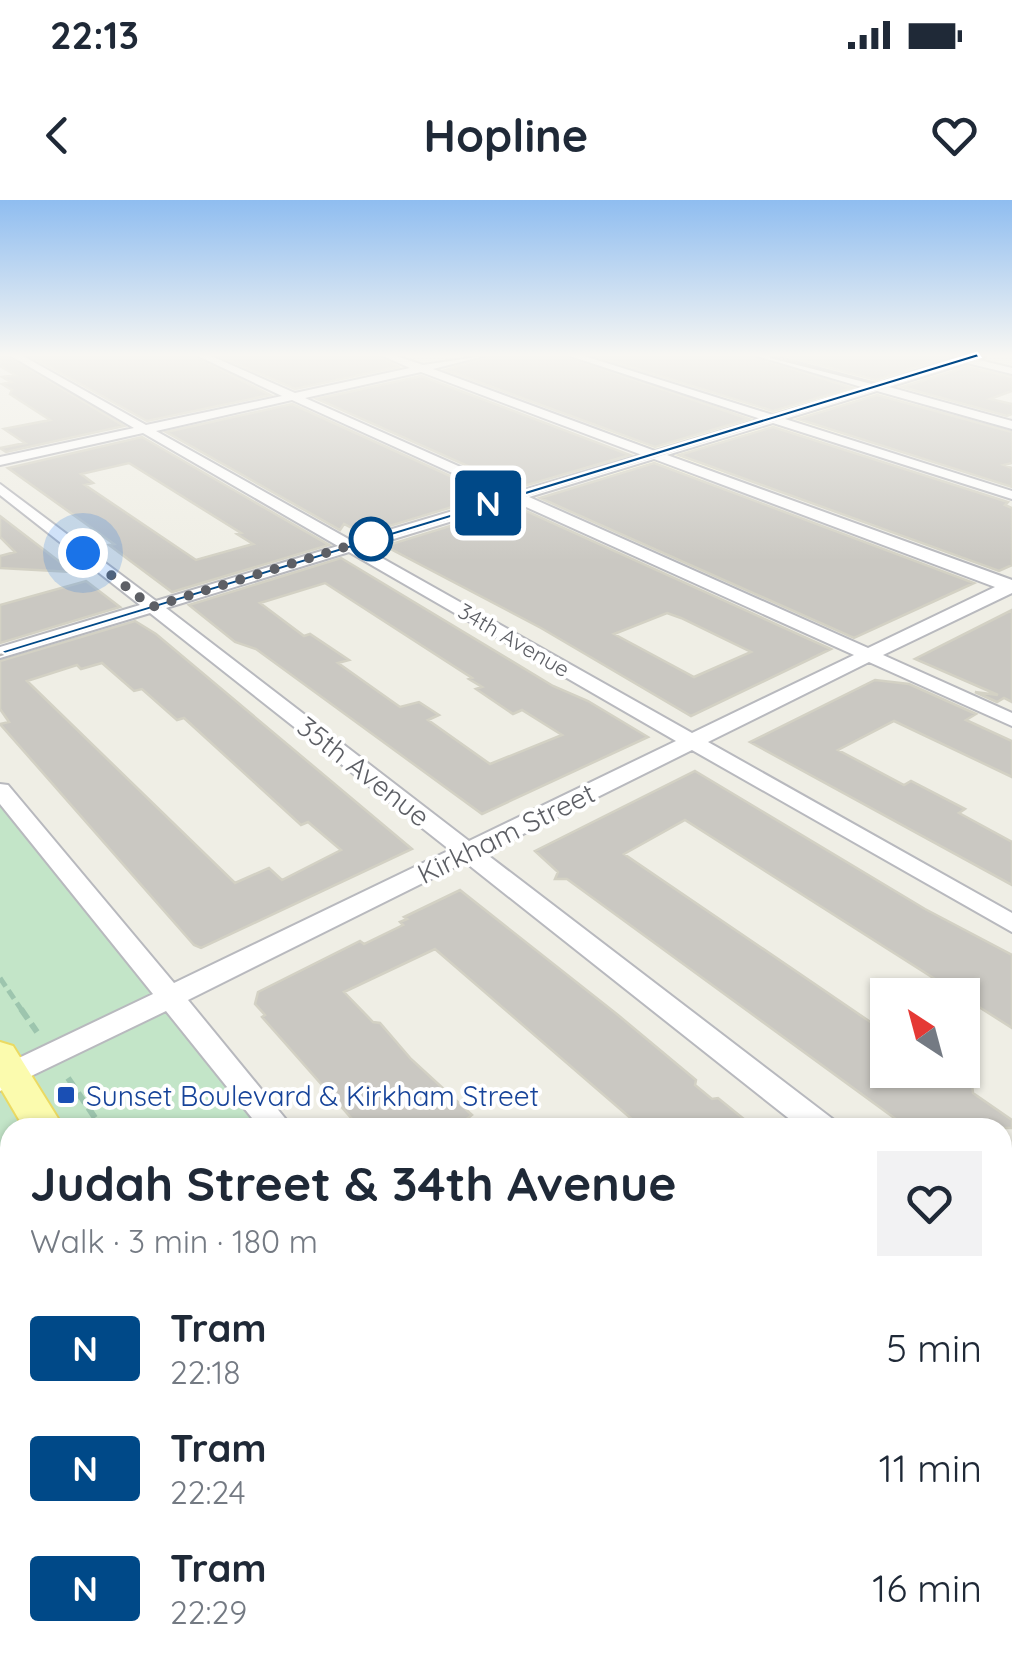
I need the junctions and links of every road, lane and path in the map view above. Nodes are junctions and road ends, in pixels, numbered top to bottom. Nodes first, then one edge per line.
1 (137, 425) edge
2 (165, 425) edge
3 (357, 425) edge
4 (573, 425) edge
5 (752, 425) edge
6 (793, 425) edge
7 (145, 429) junction
8 (654, 455) junction
9 (0, 461) edge
10 (0, 488) edge
11 (1012, 494) edge
12 (516, 496) junction
13 (351, 547) junction
14 (1011, 587) edge
15 (152, 607) junction
16 (0, 649) edge
17 (868, 656) junction
18 (1012, 720) edge
19 (692, 742) junction
20 (0, 790) edge
21 (468, 852) junction
22 (1012, 924) edge
23 (0, 978) edge
24 (171, 997) junction
25 (37, 1032) dead end
26 (4, 1070) edge
27 (68, 1078) dead end
28 (38, 1118) edge
29 (95, 1118) edge
30 (270, 1118) edge
31 (810, 1118) edge

1 - 7 street, 34th Avenue
2 - 7 street
3 - 12 street
4 - 8 street
5 - 8 street
6 - 11 street
7 - 9 street
7 - 13 street, 34th Avenue
8 - 12 street
8 - 14 street
10 - 15 street, 35th Avenue
12 - 13 street
12 - 17 street
13 - 15 street
13 - 19 street, 34th Avenue
14 - 17 street, Kirkham Street
15 - 16 street
15 - 21 street, 35th Avenue
17 - 18 street
17 - 19 street, Kirkham Street
19 - 21 street, Kirkham Street
19 - 22 street, 34th Avenue
20 - 24 street
21 - 24 street, Kirkham Street
21 - 31 street, 35th Avenue
23 - 25 path
24 - 26 street, Kirkham Street
24 - 30 street
26 - 28 main road
27 - 29 path

